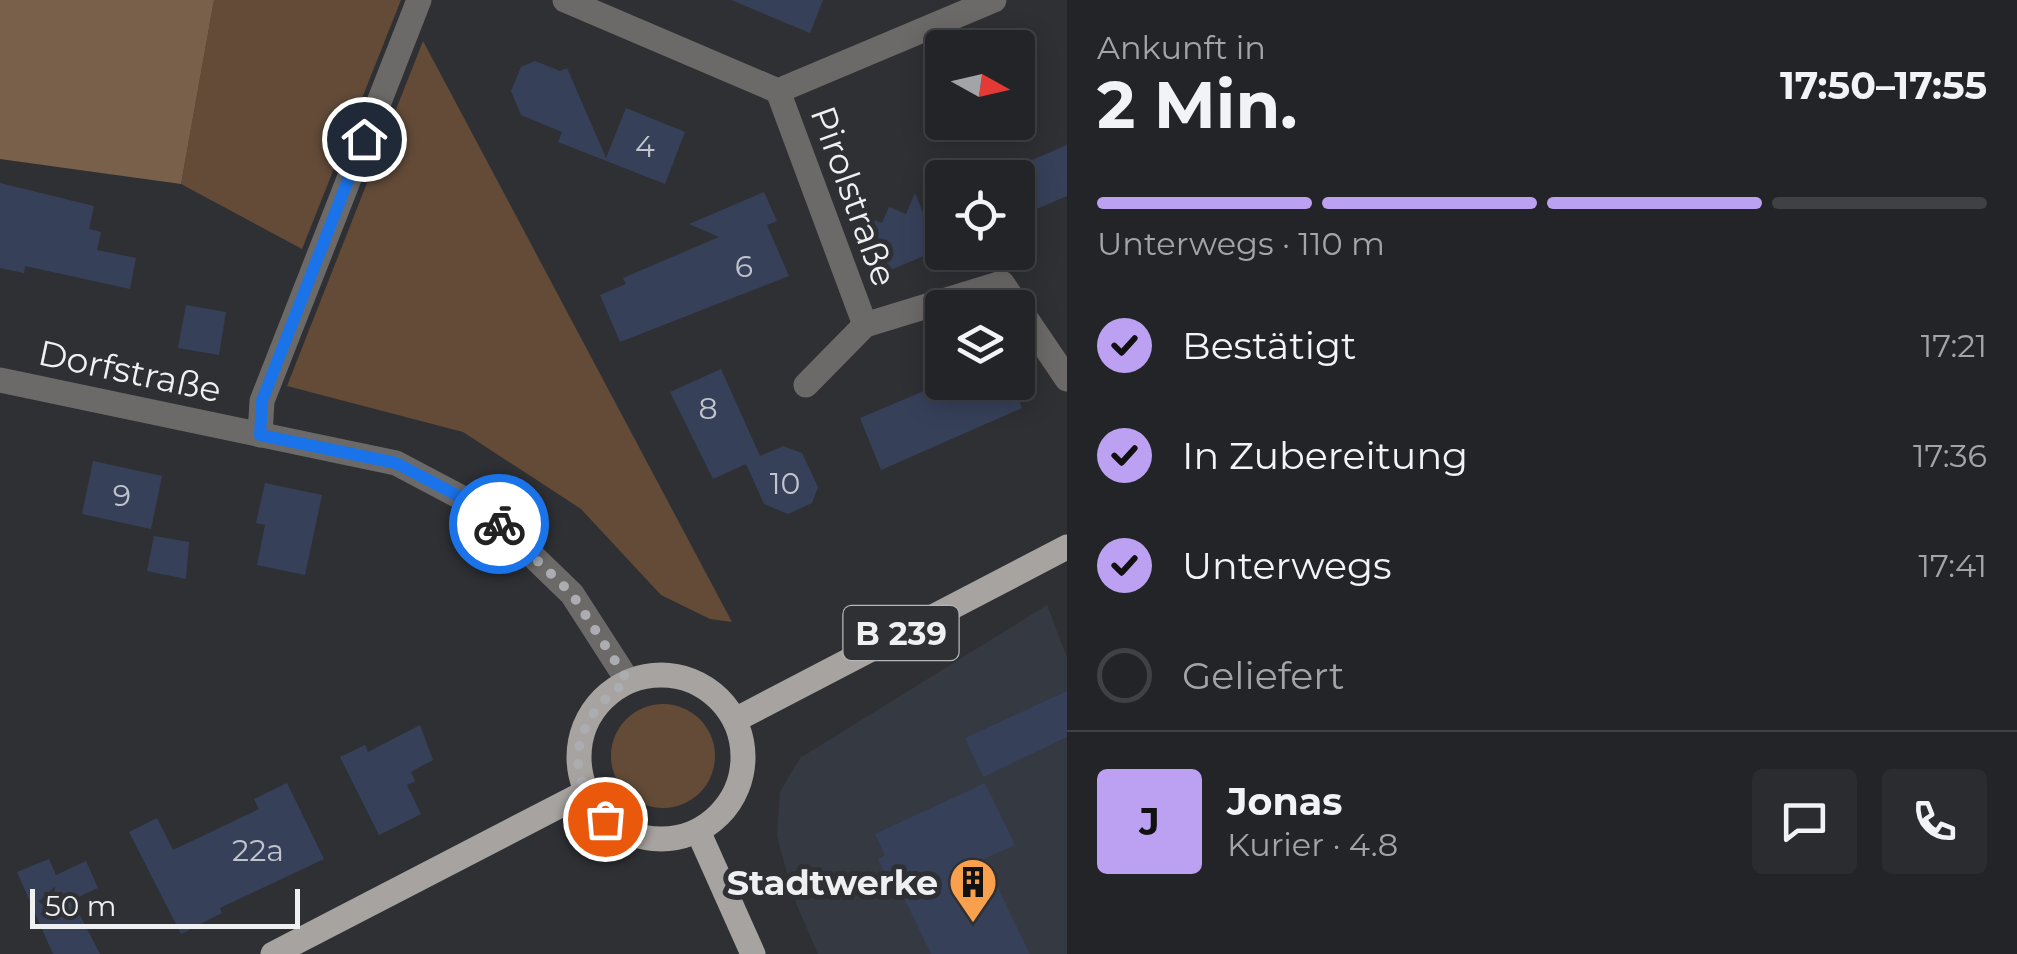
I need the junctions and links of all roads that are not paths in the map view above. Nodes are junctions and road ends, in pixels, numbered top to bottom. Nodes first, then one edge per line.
1 (419, 0) edge
2 (564, 0) edge
3 (994, 0) edge
4 (778, 90) junction
5 (865, 325) junction
6 (1067, 379) edge
7 (0, 380) edge
8 (806, 385) dead end
9 (260, 435) junction
10 (1067, 546) edge
11 (628, 681) junction
12 (734, 720) junction
13 (586, 792) junction
14 (698, 831) junction
15 (273, 954) edge
16 (753, 954) edge

1 - 9 street
2 - 4 street, Pirolstraße
3 - 4 street, Pirolstraße
4 - 5 street, Pirolstraße
5 - 6 street, Pirolstraße
5 - 8 street, Pirolstraße
7 - 9 street, Dorfstraße
9 - 11 street, Dorfstraße
10 - 12 main road, B 239
11 - 12 main road
11 - 13 main road
12 - 14 main road
13 - 14 main road
13 - 15 main road
14 - 16 main road

